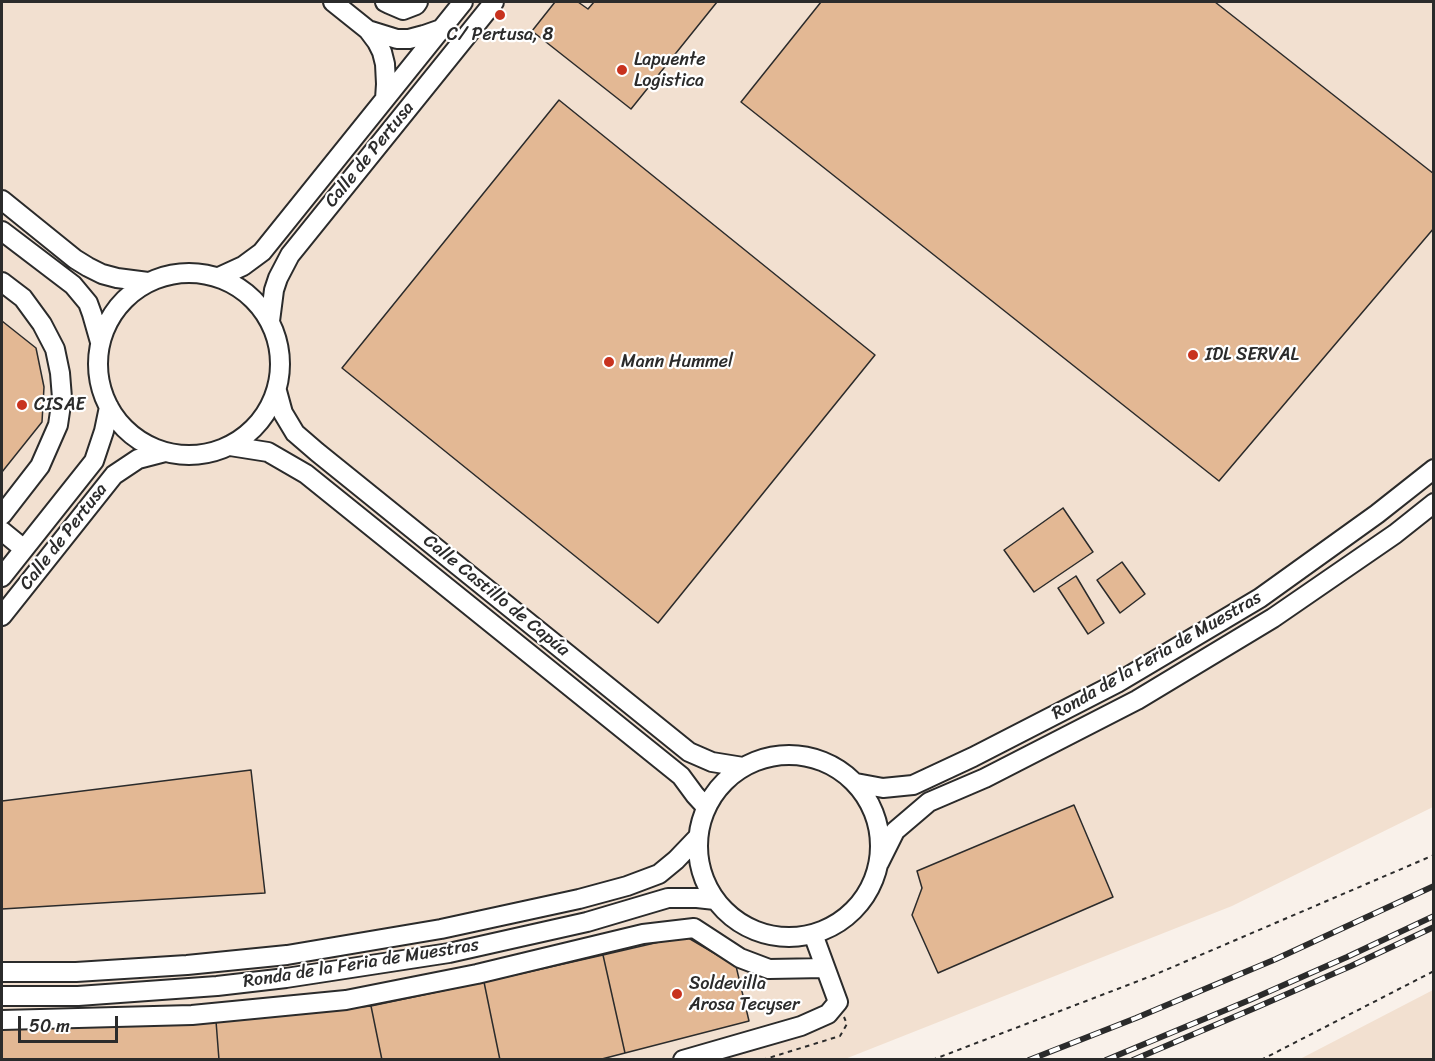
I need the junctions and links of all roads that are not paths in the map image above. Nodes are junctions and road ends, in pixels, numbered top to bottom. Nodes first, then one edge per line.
1 (333, 2) edge
2 (385, 2) edge
3 (418, 2) edge
4 (494, 2) edge
5 (458, 3) edge
6 (442, 28) junction
7 (368, 30) junction
8 (385, 99) junction
9 (2, 200) edge
10 (2, 231) edge
11 (219, 277) junction
12 (2, 282) edge
13 (148, 282) junction
14 (270, 321) junction
15 (100, 342) junction
16 (277, 391) junction
17 (109, 407) junction
18 (230, 446) junction
19 (165, 452) junction
20 (1434, 469) edge
21 (1434, 503) edge
22 (2, 515) edge
23 (2, 531) edge
24 (24, 549) junction
25 (2, 577) edge
26 (2, 616) edge
27 (743, 767) junction
28 (856, 783) junction
29 (706, 807) junction
30 (698, 837) junction
31 (879, 863) junction
32 (715, 900) junction
33 (813, 934) junction
34 (825, 968) junction
35 (2, 972) edge
36 (166, 990) junction
37 (130, 992) junction
38 (2, 996) edge
39 (155, 1016) junction
40 (2, 1020) edge
41 (683, 1059) edge

1 - 7 street
2 - 3 street
4 - 14 street, Calle de Pertusa
5 - 6 street, Calle de Pertusa
6 - 7 street
6 - 8 street, Calle de Pertusa
7 - 8 street
8 - 11 street, Calle de Pertusa
9 - 13 street
10 - 15 street
11 - 13 street
11 - 14 street
12 - 22 street
13 - 15 street
14 - 16 street
15 - 17 street
16 - 18 street
16 - 27 street, Calle Castillo de Capúa
17 - 19 street
17 - 24 street, Calle de Pertusa
18 - 19 street
18 - 29 street, Calle Castillo de Capúa
19 - 26 street, Calle de Pertusa
20 - 28 street, Ronda de la Feria de Muestras
21 - 31 street, Ronda de la Feria de Muestras
23 - 24 street
24 - 25 street, Calle de Pertusa
27 - 28 street, Ronda de la Feria de Muestras
27 - 29 street, Ronda de la Feria de Muestras
28 - 31 street, Ronda de la Feria de Muestras
29 - 30 street, Ronda de la Feria de Muestras
30 - 32 street, Ronda de la Feria de Muestras
30 - 35 street, Ronda de la Feria de Muestras
31 - 33 street, Ronda de la Feria de Muestras
32 - 33 street, Ronda de la Feria de Muestras
32 - 36 street, Ronda de la Feria de Muestras
33 - 34 street
34 - 39 street
34 - 41 street
36 - 37 street, Ronda de la Feria de Muestras
36 - 39 street
37 - 38 street, Ronda de la Feria de Muestras
37 - 39 street
39 - 40 street

